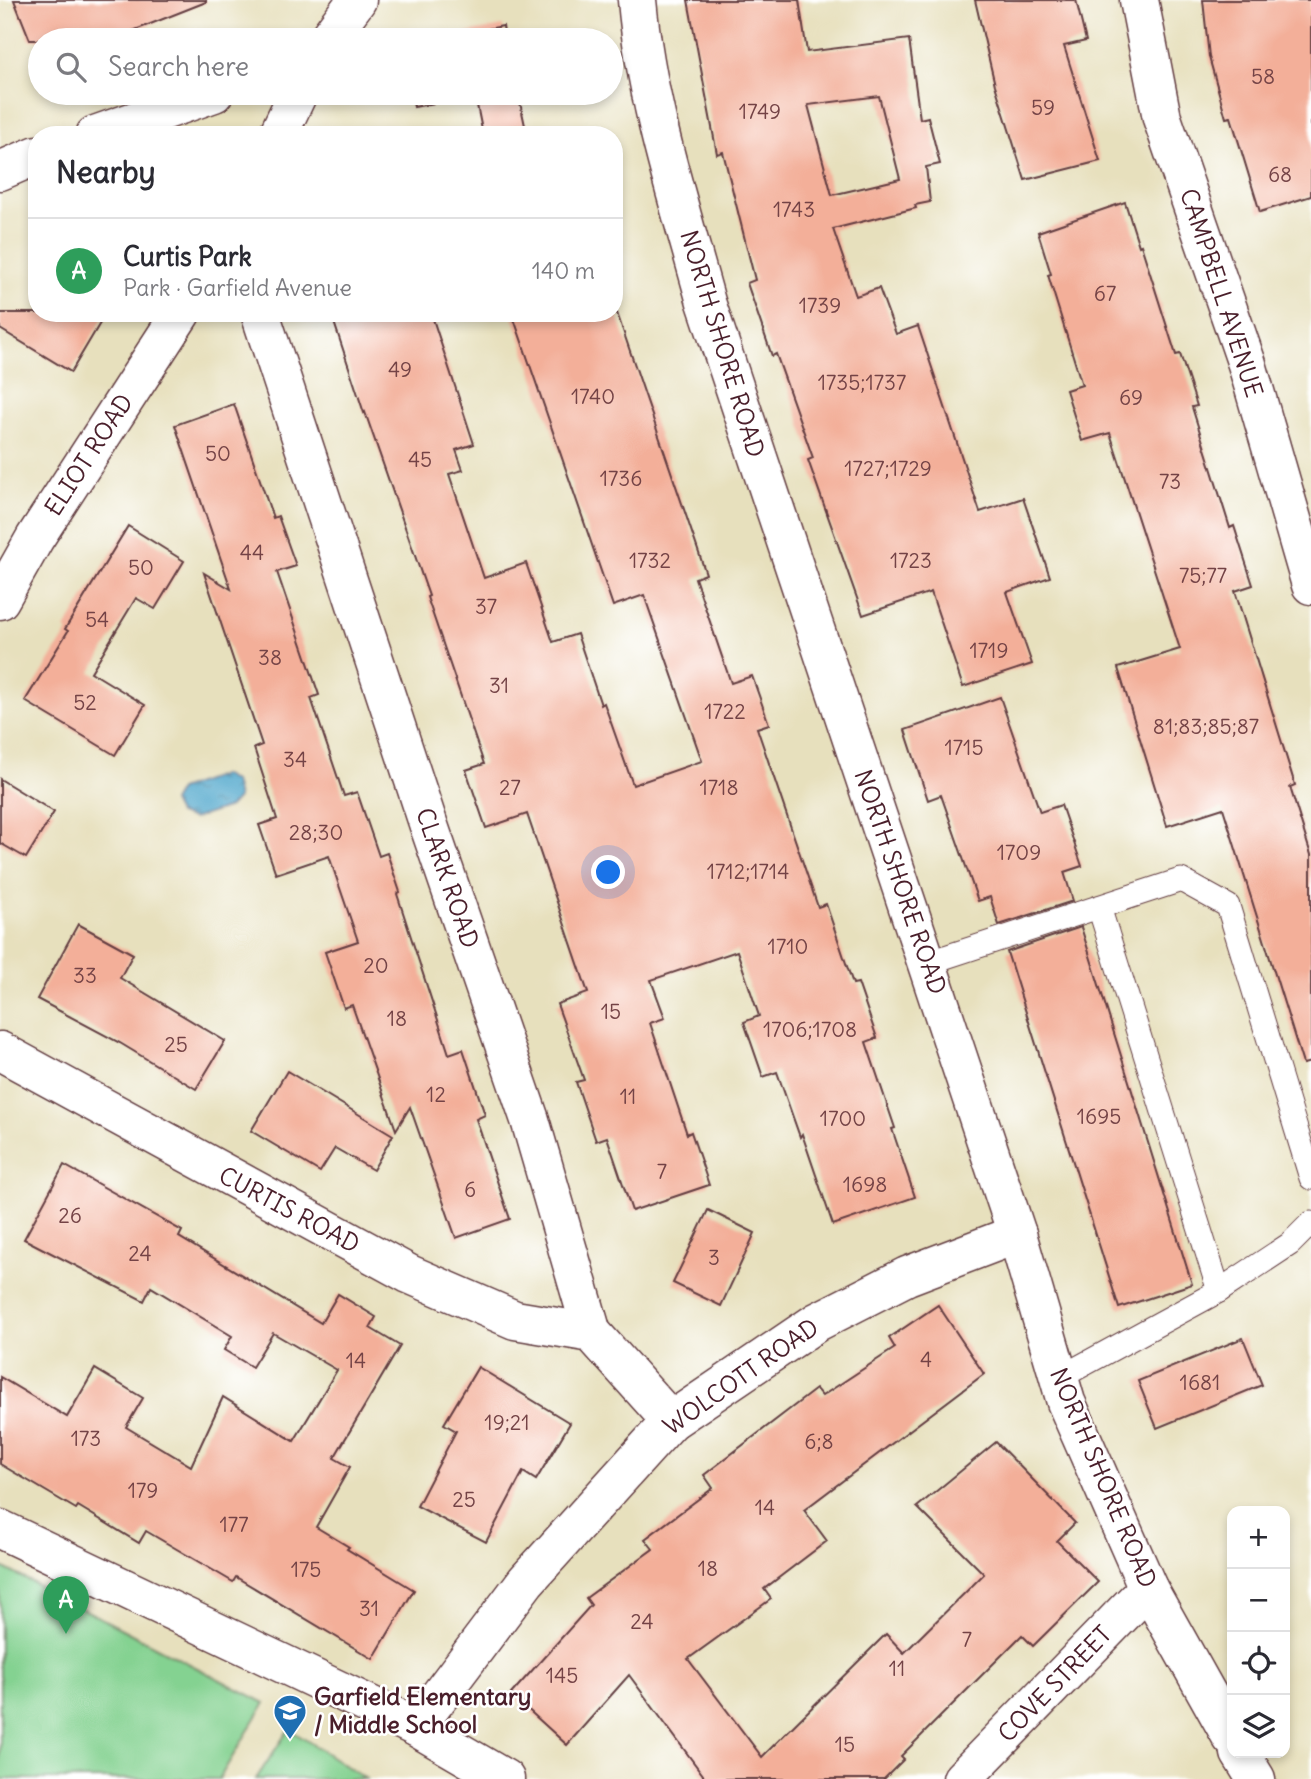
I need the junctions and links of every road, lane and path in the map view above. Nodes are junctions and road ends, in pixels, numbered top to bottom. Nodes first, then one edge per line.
1 (357, 0) edge
2 (637, 0) edge
3 (1139, 0) edge
4 (336, 28) edge
5 (180, 105) edge
6 (292, 105) edge
7 (120, 126) edge
8 (282, 126) edge
9 (28, 159) edge
10 (0, 171) edge
11 (175, 322) edge
12 (263, 322) edge
13 (1311, 585) edge
14 (0, 600) edge
15 (1099, 907) junction
16 (927, 963) junction
17 (0, 1051) edge
18 (1311, 1178) edge
19 (1311, 1223) edge
20 (1017, 1234) junction
21 (1219, 1291) junction
22 (592, 1333) junction
23 (1059, 1378) junction
24 (671, 1421) junction
25 (0, 1529) edge
26 (1148, 1588) junction
27 (416, 1727) junction
28 (1227, 1729) edge
29 (1243, 1758) edge
30 (505, 1779) edge
31 (962, 1779) edge
32 (1256, 1779) edge

1 - 4 street
2 - 16 street, NORTH SHORE ROAD
3 - 13 street, CAMPBELL AVENUE
5 - 7 street
6 - 8 street
9 - 10 street
11 - 14 street, ELIOT ROAD
12 - 22 street, CLARK ROAD
15 - 16 lane
15 - 18 lane
15 - 21 lane
16 - 20 street, NORTH SHORE ROAD
17 - 22 street, CURTIS ROAD
19 - 21 lane
20 - 23 street, NORTH SHORE ROAD
20 - 24 street, WOLCOTT ROAD
21 - 23 lane
22 - 24 street, CLARK ROAD
23 - 26 street, NORTH SHORE ROAD
24 - 27 street, WOLCOTT ROAD
25 - 27 street
26 - 28 street, NORTH SHORE ROAD
26 - 31 street, COVE STREET
27 - 30 street
29 - 32 street

